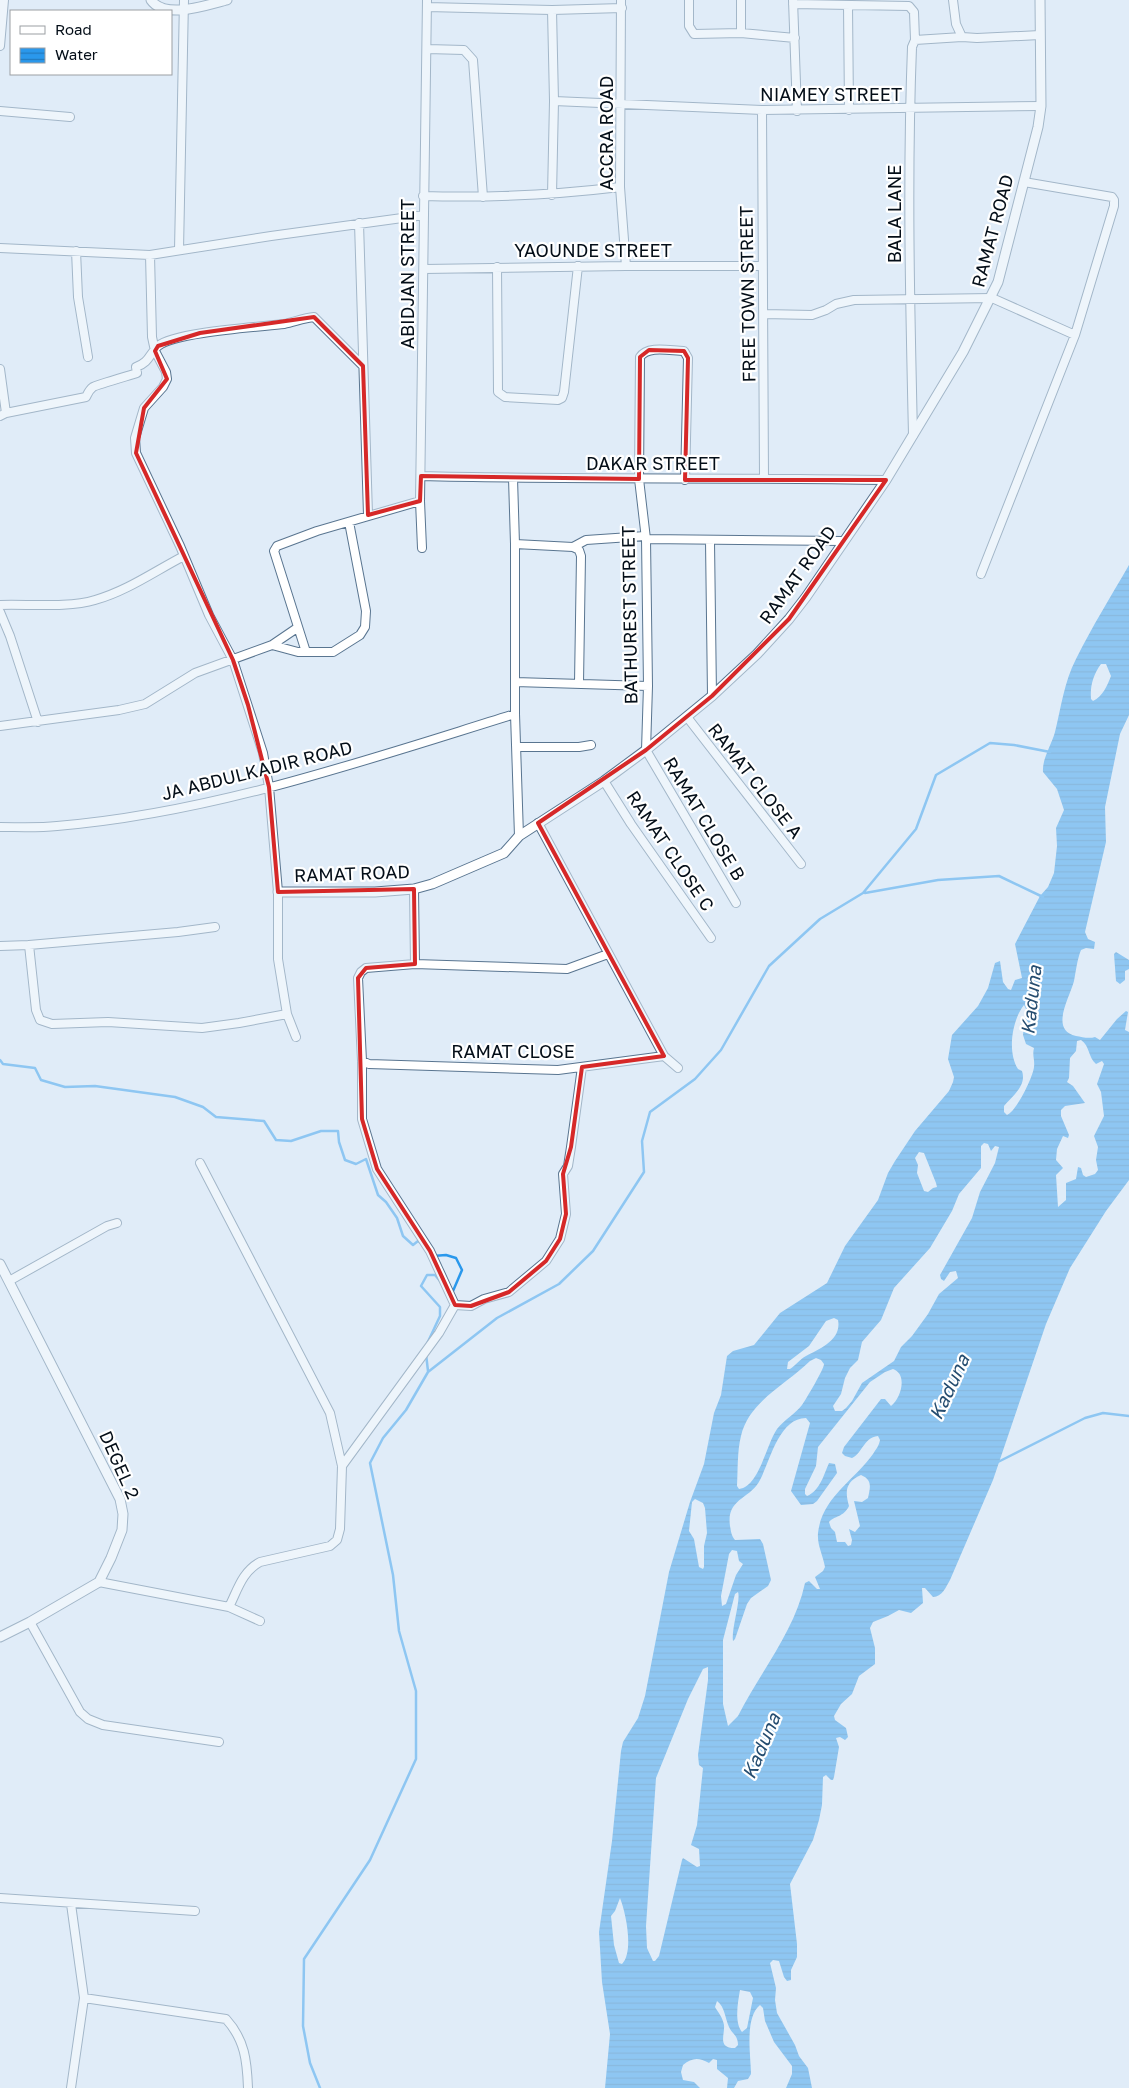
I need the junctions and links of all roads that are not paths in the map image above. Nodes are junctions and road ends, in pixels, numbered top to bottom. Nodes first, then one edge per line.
1 (4, 0) edge
2 (151, 0) edge
3 (184, 0) edge
4 (227, 0) edge
5 (689, 0) edge
6 (741, 0) edge
7 (953, 0) edge
8 (1040, 0) edge
9 (793, 2) edge
10 (427, 4) edge
11 (622, 4) edge
12 (848, 5) junction
13 (184, 10) junction
14 (552, 10) junction
15 (740, 33) junction
16 (1040, 35) junction
17 (962, 36) junction
18 (795, 38) junction
19 (915, 40) junction
20 (0, 46) edge
21 (427, 49) junction
22 (554, 102) junction
23 (622, 104) junction
24 (1041, 106) junction
25 (910, 109) junction
26 (762, 110) junction
27 (849, 110) junction
28 (0, 111) edge
29 (797, 111) junction
30 (70, 117) dead end
31 (1024, 182) junction
32 (620, 187) junction
33 (552, 195) junction
34 (423, 196) junction
35 (483, 197) junction
36 (424, 215) junction
37 (359, 223) junction
38 (0, 248) edge
39 (179, 250) junction
40 (76, 251) junction
41 (150, 255) junction
42 (578, 266) junction
43 (626, 266) junction
44 (762, 266) junction
45 (497, 267) junction
46 (424, 269) junction
47 (992, 298) junction
48 (910, 300) junction
49 (764, 314) junction
50 (1076, 335) junction
51 (155, 351) junction
52 (88, 357) dead end
53 (363, 366) junction
54 (0, 369) edge
55 (3, 414) edge
56 (913, 436) junction
57 (421, 476) junction
58 (513, 478) junction
59 (764, 478) junction
60 (639, 479) junction
61 (685, 480) junction
62 (886, 480) junction
63 (420, 501) junction
64 (368, 515) junction
65 (349, 522) junction
66 (646, 538) junction
67 (710, 541) junction
68 (843, 541) junction
69 (515, 544) junction
70 (573, 547) junction
71 (422, 548) dead end
72 (184, 556) junction
73 (980, 574) dead end
74 (0, 605) edge
75 (0, 612) edge
76 (297, 628) junction
77 (272, 645) junction
78 (306, 652) junction
79 (233, 660) junction
80 (515, 682) junction
81 (579, 683) junction
82 (648, 686) junction
83 (712, 696) junction
84 (515, 714) junction
85 (686, 717) junction
86 (38, 722) junction
87 (0, 726) edge
88 (591, 745) dead end
89 (517, 747) junction
90 (646, 750) junction
91 (604, 781) junction
92 (270, 787) junction
93 (538, 823) junction
94 (0, 827) edge
95 (519, 836) junction
96 (801, 864) dead end
97 (414, 889) junction
98 (278, 892) junction
99 (736, 903) dead end
100 (215, 927) dead end
101 (711, 938) dead end
102 (29, 945) junction
103 (0, 946) edge
104 (608, 954) junction
105 (415, 964) junction
106 (287, 1014) junction
107 (296, 1037) dead end
108 (664, 1056) junction
109 (362, 1061) junction
110 (582, 1067) junction
111 (678, 1068) dead end
112 (200, 1163) dead end
113 (117, 1223) dead end
114 (0, 1264) edge
115 (9, 1281) junction
116 (455, 1305) junction
117 (342, 1466) junction
118 (99, 1582) junction
119 (229, 1607) junction
120 (260, 1621) dead end
121 (30, 1622) junction
122 (0, 1637) edge
123 (219, 1742) dead end
124 (0, 1898) edge
125 (71, 1904) junction
126 (195, 1911) dead end
127 (84, 1998) junction
128 (72, 2088) edge
129 (248, 2088) edge

1 - 20 street
2 - 13 street
3 - 13 street
4 - 13 street
5 - 15 street
6 - 15 street
7 - 17 street
8 - 16 street, RAMAT ROAD
9 - 12 street
9 - 18 street
10 - 14 street
10 - 21 street, ABIDJAN STREET
11 - 14 street
11 - 23 street, ACCRA ROAD
12 - 19 street, BALA LANE
12 - 27 street
13 - 39 street
14 - 22 street
15 - 18 street
16 - 17 street
16 - 24 street, RAMAT ROAD
17 - 19 street
18 - 29 street
19 - 25 street, BALA LANE
21 - 34 street, ABIDJAN STREET
21 - 35 street
22 - 23 street, NIAMEY STREET
22 - 33 street
23 - 26 street, NIAMEY STREET
23 - 32 street, ACCRA ROAD
24 - 25 street, NIAMEY STREET
24 - 31 street, RAMAT ROAD
25 - 27 street, NIAMEY STREET
25 - 48 street, BALA LANE
26 - 29 street, NIAMEY STREET
26 - 44 street, FREE TOWN STREET
27 - 29 street, NIAMEY STREET
28 - 30 street
31 - 47 street, RAMAT ROAD
31 - 50 street
32 - 33 street
32 - 43 street, ACCRA ROAD
33 - 35 street
34 - 35 street
34 - 36 street, ABIDJAN STREET
36 - 37 street
36 - 46 street, ABIDJAN STREET
37 - 39 street
37 - 53 street
38 - 40 street
39 - 41 street
40 - 41 street
40 - 52 street
41 - 51 street
42 - 43 street, YAOUNDE STREET
42 - 45 street, YAOUNDE STREET
42 - 45 street
43 - 44 street, YAOUNDE STREET
44 - 49 street, FREE TOWN STREET
45 - 46 street, YAOUNDE STREET
46 - 57 street, ABIDJAN STREET
47 - 48 street
47 - 50 street
47 - 56 street, RAMAT ROAD
48 - 49 street
48 - 56 street, BALA LANE
49 - 59 street, FREE TOWN STREET
50 - 73 street
51 - 53 street
51 - 55 street
51 - 72 street
53 - 64 street
54 - 55 street
56 - 62 street, RAMAT ROAD
57 - 58 street, DAKAR STREET
57 - 63 street, ABIDJAN STREET
58 - 60 street, DAKAR STREET
58 - 69 street
59 - 61 street, DAKAR STREET
59 - 62 street, DAKAR STREET
60 - 61 street, DAKAR STREET
60 - 61 street, BATHUREST STREET
60 - 66 street, BATHUREST STREET
62 - 68 street, RAMAT ROAD
63 - 64 street
63 - 71 street, ABIDJAN STREET
64 - 65 street
65 - 76 street
65 - 78 street
66 - 67 street
66 - 70 street
66 - 82 street, BATHUREST STREET
67 - 68 street
67 - 83 street
68 - 83 street, RAMAT ROAD
69 - 70 street
69 - 80 street
70 - 81 street
72 - 74 street
72 - 79 street
75 - 86 street
76 - 77 street
76 - 78 street
77 - 78 street
77 - 79 street
79 - 86 street
79 - 92 street
80 - 81 street
80 - 84 street
81 - 82 street
82 - 90 street, BATHUREST STREET
83 - 85 street, RAMAT ROAD
84 - 89 street
84 - 92 street, JA ABDULKADIR ROAD
85 - 90 street, RAMAT ROAD
85 - 96 street, RAMAT CLOSE A
86 - 87 street
88 - 89 street
89 - 95 street
90 - 91 street, RAMAT ROAD
90 - 99 street, RAMAT CLOSE B
91 - 93 street, RAMAT ROAD
91 - 101 street, RAMAT CLOSE C
92 - 94 street, JA ABDULKADIR ROAD
92 - 98 street
93 - 95 street, RAMAT ROAD
93 - 104 street
95 - 97 street, RAMAT ROAD
97 - 98 street, RAMAT ROAD
97 - 105 street
98 - 106 street
100 - 102 street
102 - 103 street
102 - 106 street
104 - 105 street
104 - 108 street
105 - 109 street
106 - 107 street
108 - 110 street, RAMAT CLOSE
108 - 111 street
109 - 110 street, RAMAT CLOSE
109 - 116 street
110 - 116 street
112 - 117 street
113 - 115 street
114 - 115 street, DEGEL 2
115 - 118 street, DEGEL 2
116 - 117 street
117 - 119 street
118 - 119 street
118 - 121 street
119 - 120 street
121 - 122 street
121 - 123 street
124 - 125 street
125 - 126 street
125 - 127 street
127 - 128 street
127 - 129 street

